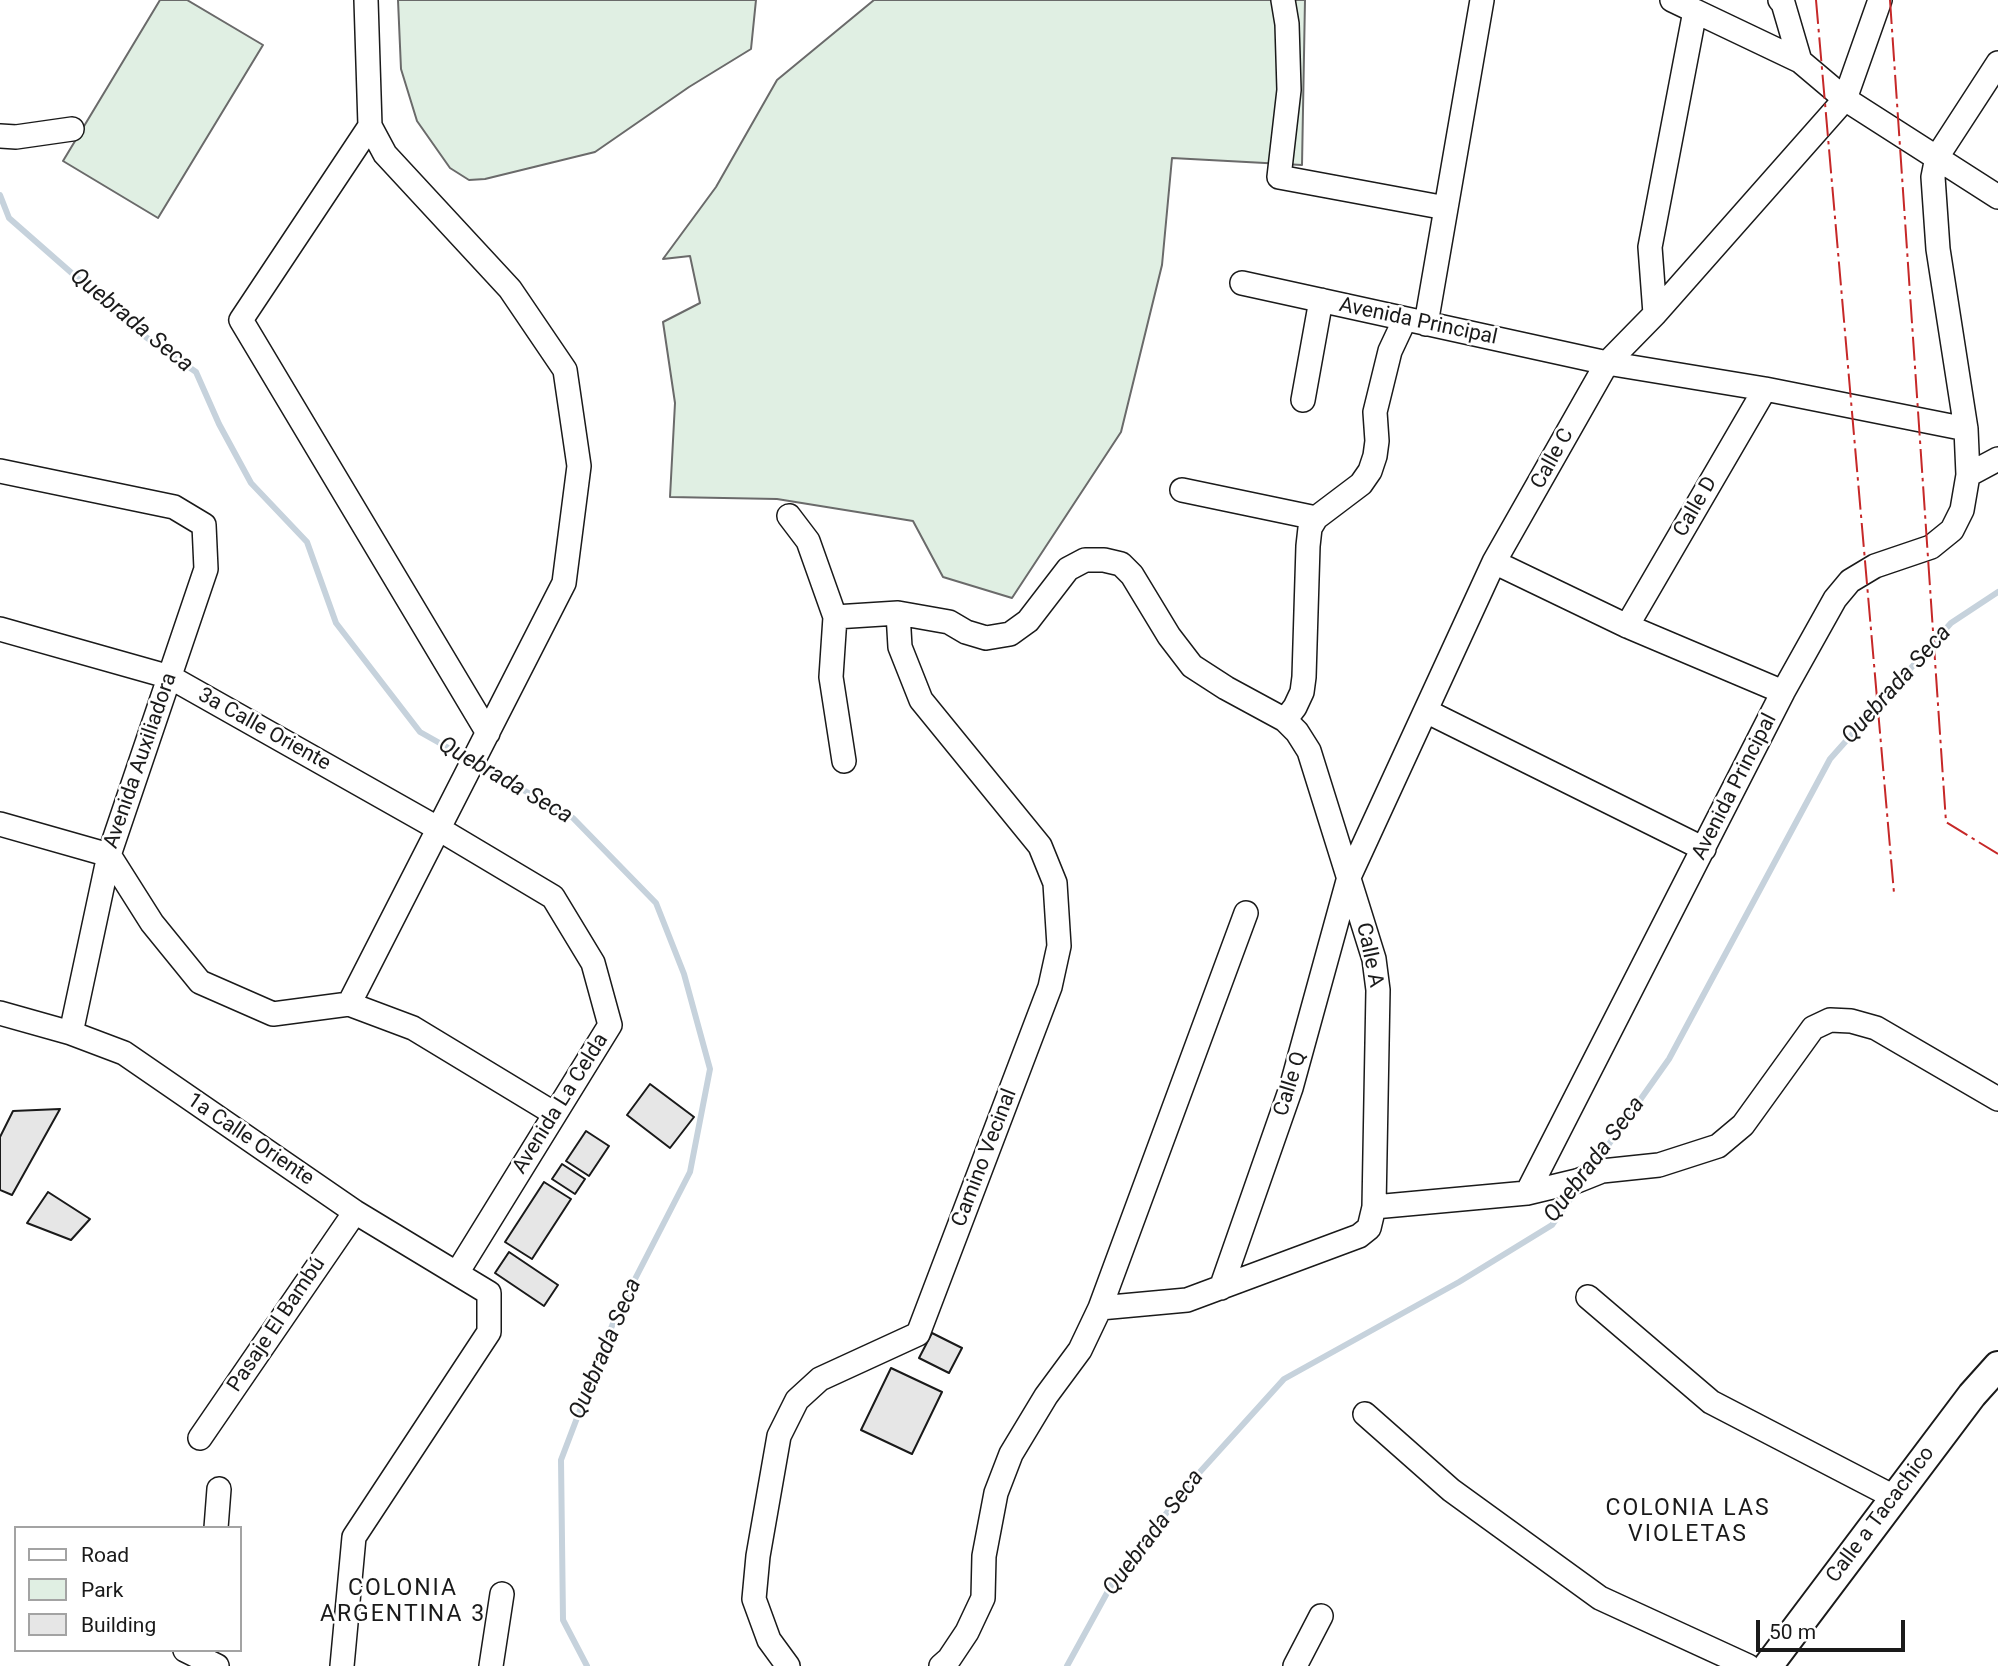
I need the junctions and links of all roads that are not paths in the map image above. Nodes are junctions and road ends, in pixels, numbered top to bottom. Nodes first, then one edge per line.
1 (366, 0) edge
2 (1283, 0) edge
3 (1482, 0) edge
4 (1672, 0) edge
5 (1780, 0) edge
6 (1880, 0) edge
7 (1695, 11) junction
8 (1800, 61) junction
9 (1998, 63) edge
10 (1844, 99) junction
11 (370, 126) junction
12 (72, 129) dead end
13 (0, 136) edge
14 (1937, 157) junction
15 (1998, 197) edge
16 (1446, 208) junction
17 (1242, 283) dead end
18 (1321, 300) junction
19 (1655, 314) junction
20 (1416, 322) junction
21 (1607, 363) junction
22 (1765, 389) junction
23 (1303, 400) dead end
24 (1966, 429) junction
25 (1998, 459) edge
26 (0, 471) edge
27 (1968, 475) junction
28 (1182, 490) dead end
29 (789, 516) dead end
30 (1316, 518) junction
31 (1494, 562) junction
32 (898, 614) junction
33 (835, 617) junction
34 (1627, 626) junction
35 (0, 629) edge
36 (170, 677) junction
37 (1783, 692) junction
38 (1426, 710) junction
39 (1285, 720) junction
40 (488, 733) junction
41 (844, 761) dead end
42 (0, 824) edge
43 (439, 829) junction
44 (1704, 849) junction
45 (110, 855) junction
46 (1349, 877) junction
47 (1246, 913) dead end
48 (349, 1004) junction
49 (0, 1013) edge
50 (71, 1033) junction
51 (1998, 1099) edge
52 (555, 1114) junction
53 (1527, 1193) junction
54 (1374, 1207) junction
55 (355, 1212) junction
56 (457, 1273) junction
57 (1221, 1287) junction
58 (1588, 1297) dead end
59 (1100, 1308) junction
60 (1998, 1366) edge
61 (1365, 1414) dead end
62 (200, 1438) dead end
63 (219, 1489) dead end
64 (1894, 1497) junction
65 (216, 1526) edge
66 (502, 1594) dead end
67 (1321, 1616) dead end
68 (342, 1666) edge
69 (491, 1666) edge
70 (788, 1666) edge
71 (941, 1666) edge
72 (1295, 1666) edge
73 (1748, 1666) edge
74 (1768, 1666) edge

1 - 11 street
2 - 16 street
3 - 16 street
4 - 7 street
5 - 8 street
6 - 10 street
7 - 8 street
7 - 19 street
8 - 10 street
9 - 14 street, Avenida Principal
10 - 14 street
10 - 19 street, Calle C
11 - 40 street
11 - 40 street
12 - 13 street
14 - 15 street
14 - 24 street, Avenida Principal
16 - 20 street
17 - 18 street, Avenida Principal
18 - 20 street, Avenida Principal
18 - 23 street
19 - 21 street, Calle C
20 - 21 street, Avenida Principal
20 - 30 street
21 - 22 street, Avenida Principal
21 - 31 street, Calle C
22 - 24 street, Avenida Principal
22 - 34 street, Calle D
24 - 27 street, Avenida Principal
25 - 27 street
26 - 36 street, Avenida Auxiliadora
27 - 37 street, Avenida Principal
28 - 30 street
29 - 33 street
30 - 39 street
31 - 34 street
31 - 38 street, Calle C
32 - 33 street
32 - 39 street
32 - 70 street, Camino Vecinal
33 - 41 street
34 - 37 street
35 - 36 street, 3a Calle Oriente
36 - 43 street, 3a Calle Oriente
36 - 45 street, Avenida Auxiliadora
37 - 44 street, Avenida Principal
38 - 44 street
38 - 46 street, Calle C
39 - 46 street, Calle A
40 - 43 street
42 - 45 street
43 - 48 street
43 - 52 street, Avenida La Celda
44 - 53 street, Avenida Principal
45 - 48 street
45 - 50 street, Avenida Auxiliadora
46 - 54 street, Calle A
46 - 57 street, Calle Q
47 - 59 street
48 - 52 street
49 - 50 street, 1a Calle Oriente
50 - 55 street, 1a Calle Oriente
51 - 53 street
52 - 56 street, Avenida La Celda
53 - 54 street
54 - 57 street
55 - 56 street, 1a Calle Oriente
55 - 62 street, Pasaje El Bambú
56 - 68 street, 1a Calle Oriente
57 - 59 street
58 - 64 street
59 - 71 street
60 - 64 main road, Calle a Tacachico
61 - 73 street
63 - 65 street
64 - 74 main road, Calle a Tacachico
66 - 69 street
67 - 72 street

